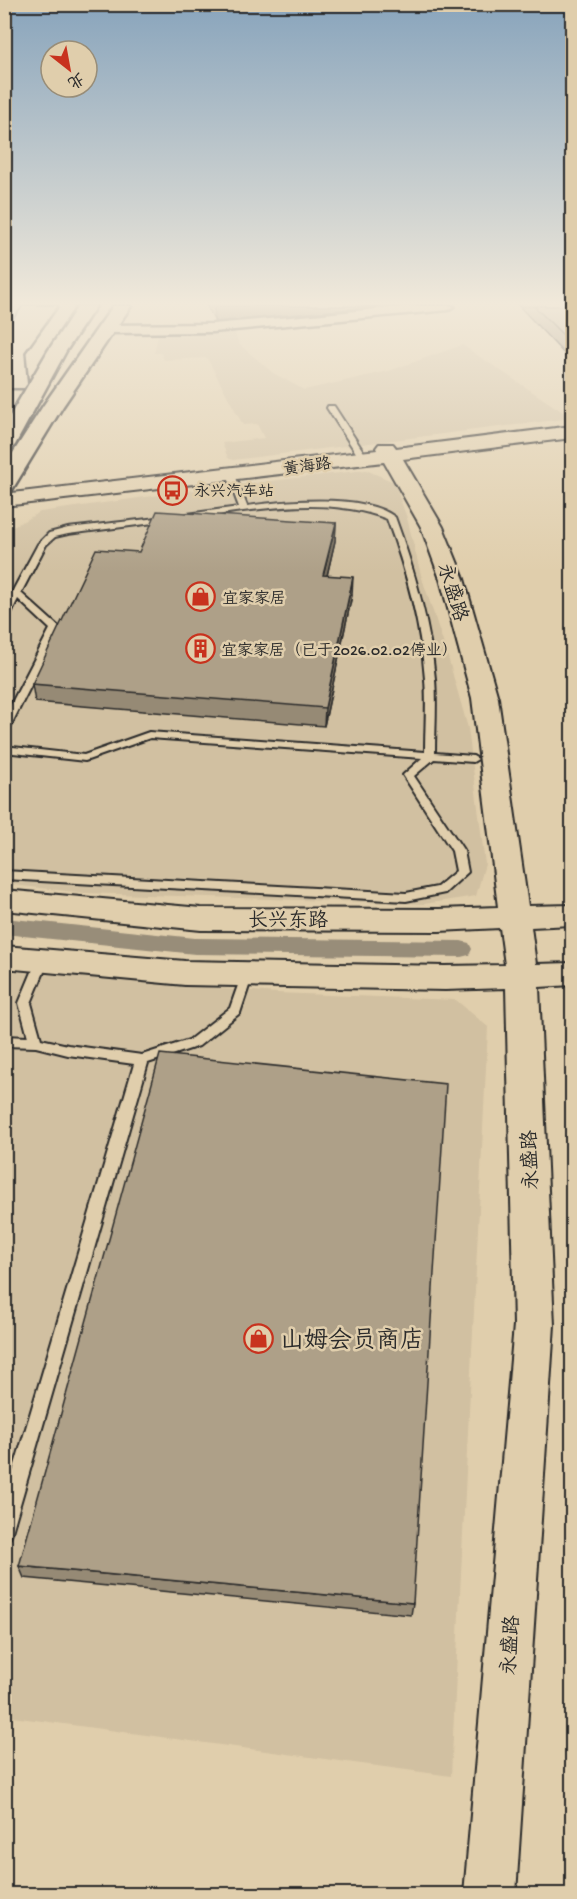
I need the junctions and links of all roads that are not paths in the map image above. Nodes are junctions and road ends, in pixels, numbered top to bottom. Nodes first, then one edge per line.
1 (32, 395) edge
2 (61, 395) edge
3 (331, 408) dead end
4 (573, 426) edge
5 (573, 432) edge
6 (4, 445) edge
7 (388, 451) junction
8 (361, 454) junction
9 (231, 475) junction
10 (4, 487) edge
11 (4, 500) edge
12 (243, 509) junction
13 (183, 517) edge
14 (171, 518) edge
15 (16, 594) junction
16 (4, 617) edge
17 (4, 729) edge
18 (4, 749) edge
19 (430, 757) junction
20 (473, 759) dead end
21 (4, 874) edge
22 (4, 900) edge
23 (514, 915) junction
24 (573, 915) edge
25 (4, 957) edge
26 (43, 960) junction
27 (247, 974) junction
28 (573, 974) edge
29 (522, 976) junction
30 (4, 1041) edge
31 (36, 1042) junction
32 (142, 1060) junction
33 (4, 1532) edge
34 (490, 1894) edge

1 - 6 main road
2 - 10 main road
3 - 8 lane
4 - 7 street, 黄海路
5 - 7 street, 黄海路
7 - 8 street, 黄海路
7 - 23 street, 永盛路
8 - 9 street, 黄海路
8 - 10 street, 黄海路
9 - 11 street, 黄海路
9 - 12 lane
12 - 13 lane
12 - 19 lane
14 - 15 lane
15 - 16 lane
15 - 17 lane
18 - 19 lane
19 - 20 lane
19 - 21 lane
22 - 23 street, 长兴东路
23 - 24 street, 长兴东路
23 - 29 street, 永盛路
25 - 26 street
26 - 27 street
26 - 31 lane
27 - 29 street
27 - 32 lane
28 - 29 street
29 - 34 street, 永盛路
30 - 31 lane
31 - 32 lane
32 - 33 lane

